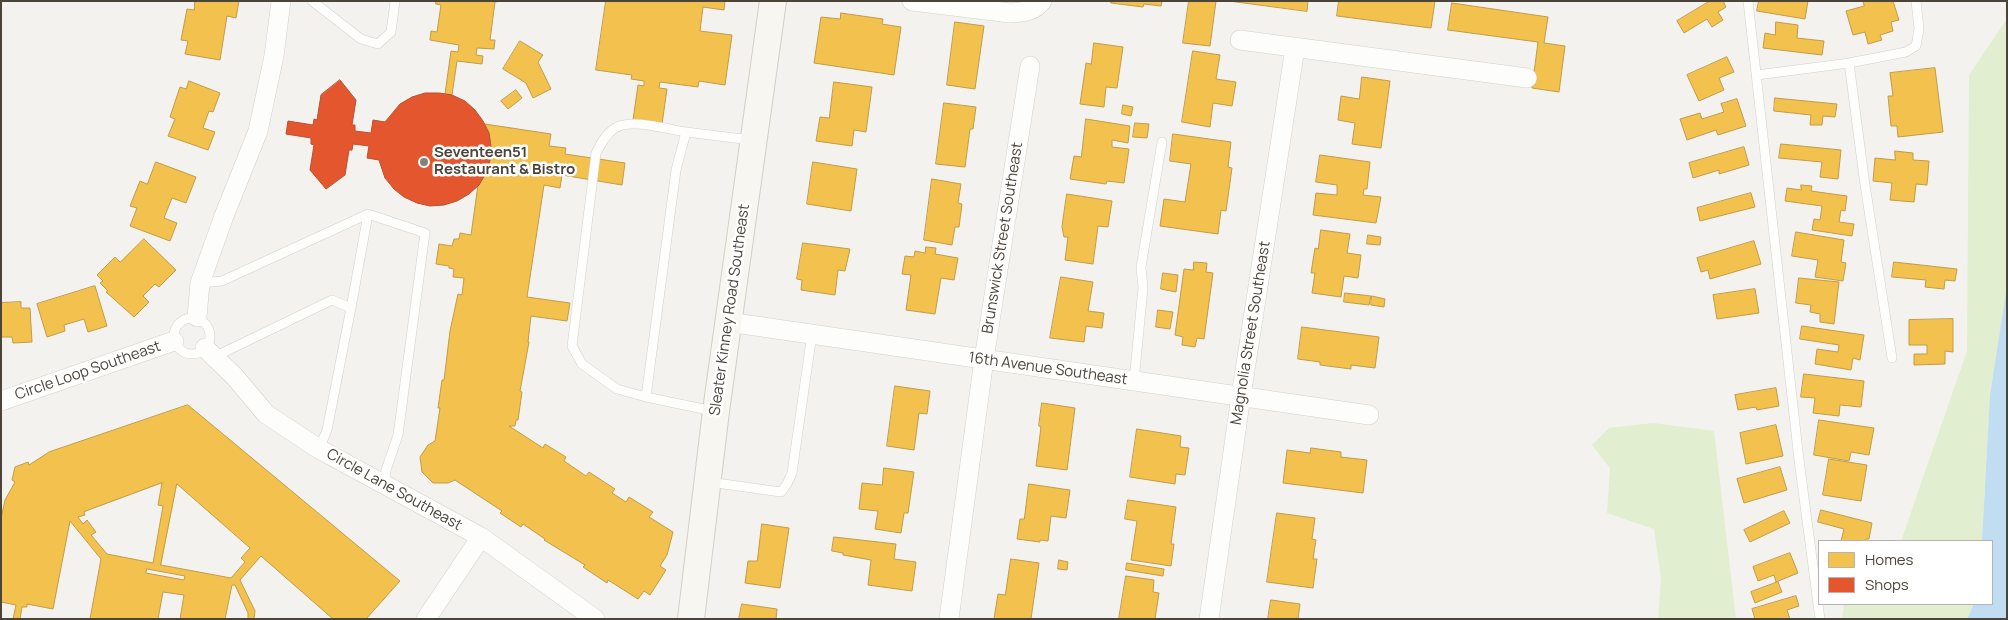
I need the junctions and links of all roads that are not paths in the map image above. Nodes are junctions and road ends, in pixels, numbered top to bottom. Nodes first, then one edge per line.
1 (281, 1) edge
2 (312, 1) edge
3 (395, 1) edge
4 (773, 1) edge
5 (912, 1) edge
6 (1042, 1) edge
7 (1748, 1) edge
8 (1916, 1) edge
9 (1240, 40) dead end
10 (1295, 48) junction
11 (1849, 63) junction
12 (1030, 66) dead end
13 (1757, 75) junction
14 (1527, 78) dead end
15 (686, 132) junction
16 (753, 140) junction
17 (1162, 142) dead end
18 (368, 214) junction
19 (200, 283) junction
20 (351, 308) junction
21 (196, 317) junction
22 (728, 322) junction
23 (812, 334) junction
24 (174, 341) junction
25 (209, 352) junction
26 (1892, 358) dead end
27 (984, 359) junction
28 (1134, 381) junction
29 (1241, 396) junction
30 (646, 397) junction
31 (1, 401) edge
32 (716, 411) junction
33 (1369, 415) dead end
34 (319, 448) junction
35 (706, 482) junction
36 (384, 485) junction
37 (482, 537) junction
38 (1818, 604) edge
39 (1818, 605) edge
40 (426, 619) edge
41 (595, 619) edge
42 (691, 619) edge
43 (949, 619) edge
44 (1210, 619) edge
45 (1820, 619) edge

1 - 19 street
2 - 3 lane
4 - 16 street, Sleater Kinney Road Southeast
5 - 6 street
7 - 13 lane
8 - 11 lane
9 - 10 street
10 - 14 street
10 - 29 street, Magnolia Street Southeast
11 - 13 lane
11 - 26 lane
12 - 27 street, Brunswick Street Southeast
13 - 38 lane
15 - 16 lane
15 - 30 lane
15 - 30 lane
16 - 22 street, Sleater Kinney Road Southeast
17 - 28 lane
18 - 19 lane
18 - 20 lane
18 - 36 lane
19 - 21 street
20 - 25 lane
20 - 34 lane
21 - 24 lane
21 - 25 lane
22 - 23 street, 16th Avenue Southeast
22 - 32 street, Sleater Kinney Road Southeast
23 - 27 street, 16th Avenue Southeast
23 - 35 lane
24 - 25 lane
24 - 31 street, Circle Loop Southeast
25 - 34 street, Circle Lane Southeast
27 - 28 street, 16th Avenue Southeast
27 - 43 street, Brunswick Street Southeast
28 - 29 street, 16th Avenue Southeast
29 - 33 street, 16th Avenue Southeast
29 - 44 street, Magnolia Street Southeast
30 - 32 lane
32 - 35 street, Sleater Kinney Road Southeast
34 - 36 street, Circle Lane Southeast
35 - 42 street, Sleater Kinney Road Southeast
36 - 37 street, Circle Lane Southeast
37 - 40 street
37 - 41 street, Circle Lane Southeast
39 - 45 lane

